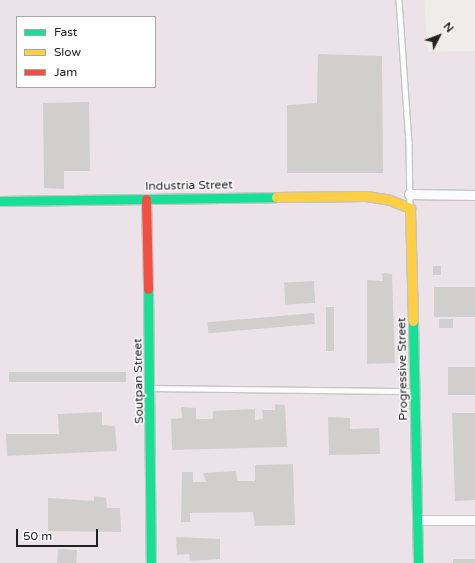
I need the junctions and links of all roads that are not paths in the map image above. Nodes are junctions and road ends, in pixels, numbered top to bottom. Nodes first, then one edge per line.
1 (399, 0) edge
2 (409, 194) junction
3 (475, 195) edge
4 (146, 199) junction
5 (0, 201) edge
6 (410, 208) junction
7 (152, 388) junction
8 (416, 391) junction
9 (418, 520) junction
10 (475, 520) edge
11 (151, 563) edge
12 (418, 563) edge

1 - 2 lane
2 - 3 street
2 - 6 lane
4 - 5 street, Industria Street
4 - 6 street, Industria Street
4 - 7 street, Soutpan Street
6 - 8 street, Progressive Street
7 - 8 lane
7 - 11 street, Soutpan Street
8 - 9 street, Progressive Street
9 - 10 street
9 - 12 street, Progressive Street

